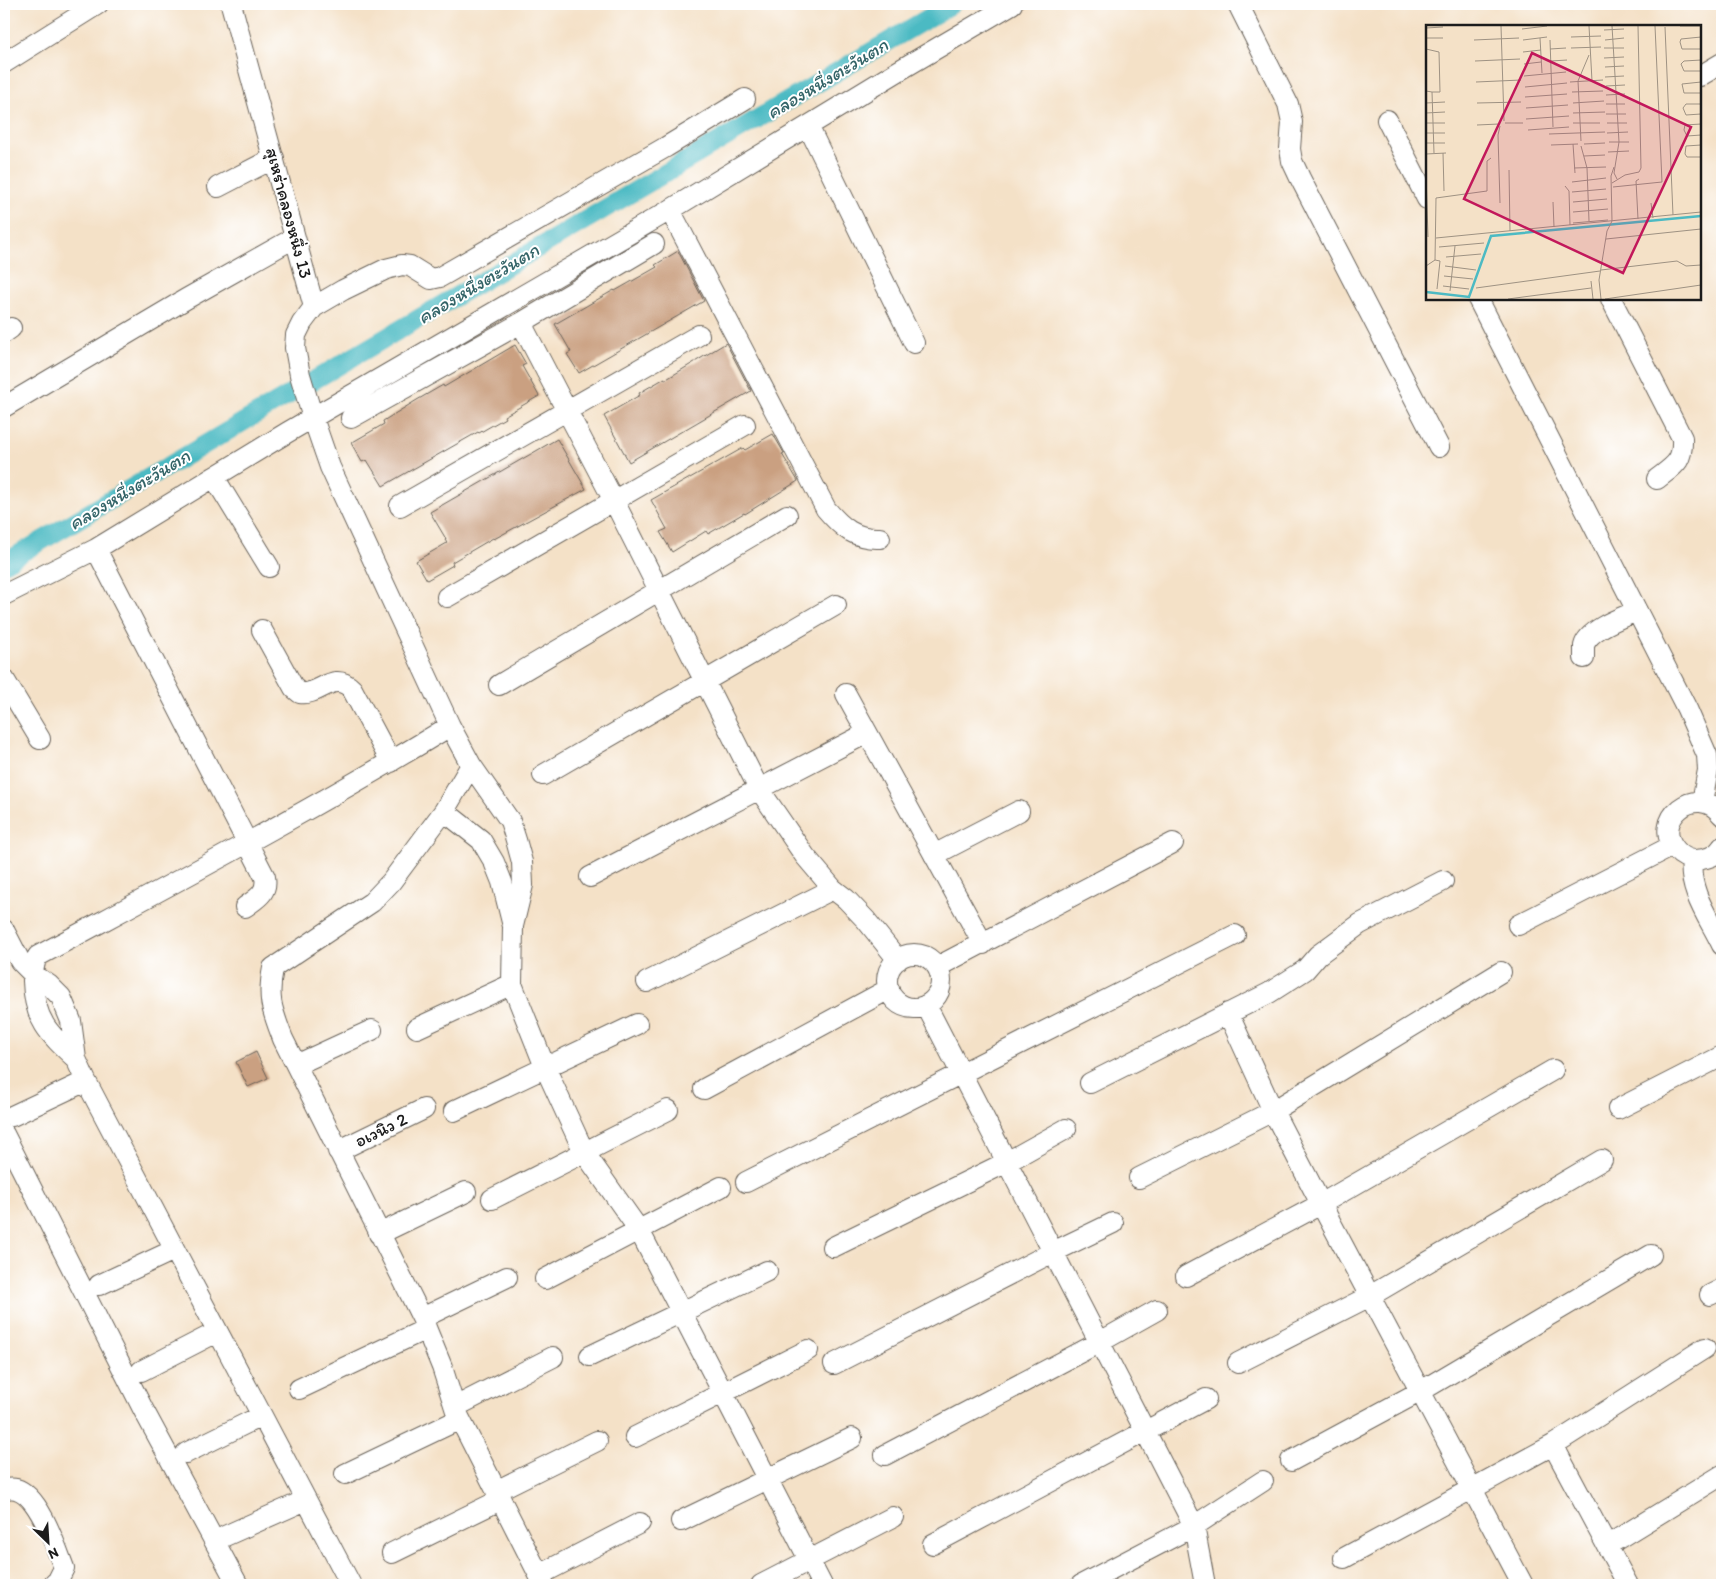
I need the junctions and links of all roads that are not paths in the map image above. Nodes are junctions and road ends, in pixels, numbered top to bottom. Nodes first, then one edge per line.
1 (98, 4) edge
2 (231, 4) edge
3 (1012, 4) edge
4 (1238, 4) edge
5 (4, 63) edge
6 (1722, 63) edge
7 (1701, 75) edge
8 (745, 99) dead end
9 (1387, 120) dead end
10 (808, 126) junction
11 (274, 158) junction
12 (218, 187) dead end
13 (1426, 197) edge
14 (670, 210) junction
15 (294, 238) junction
16 (654, 244) dead end
17 (1479, 300) edge
18 (1612, 300) edge
19 (314, 307) junction
20 (522, 323) junction
21 (699, 335) dead end
22 (914, 343) dead end
23 (4, 407) edge
24 (567, 411) junction
25 (311, 414) junction
26 (351, 418) dead end
27 (745, 426) dead end
28 (1439, 446) dead end
29 (214, 476) junction
30 (1657, 478) dead end
31 (614, 501) junction
32 (400, 506) dead end
33 (787, 515) dead end
34 (880, 538) dead end
35 (96, 549) junction
36 (269, 567) dead end
37 (659, 592) junction
38 (4, 595) edge
39 (447, 598) dead end
40 (836, 605) dead end
41 (1637, 611) junction
42 (262, 630) dead end
43 (1584, 658) dead end
44 (4, 679) edge
45 (706, 682) junction
46 (499, 685) dead end
47 (846, 694) dead end
48 (450, 726) junction
49 (867, 733) junction
50 (40, 740) dead end
51 (391, 762) junction
52 (471, 765) junction
53 (543, 775) dead end
54 (759, 789) junction
55 (1702, 802) junction
56 (444, 811) junction
57 (1020, 811) dead end
58 (1722, 815) edge
59 (248, 842) junction
60 (1173, 843) dead end
61 (1672, 846) junction
62 (1722, 847) edge
63 (934, 855) junction
64 (1692, 860) junction
65 (590, 877) dead end
66 (1443, 881) dead end
67 (832, 888) junction
68 (245, 907) dead end
69 (1518, 925) dead end
70 (513, 926) junction
71 (4, 930) edge
72 (1235, 935) dead end
73 (983, 944) junction
74 (1722, 945) edge
75 (898, 960) junction
76 (937, 967) junction
77 (1501, 972) dead end
78 (33, 974) junction
79 (647, 982) dead end
80 (512, 984) junction
81 (888, 989) junction
82 (926, 1005) junction
83 (1228, 1013) junction
84 (637, 1024) dead end
85 (417, 1028) dead end
86 (372, 1030) dead end
87 (1722, 1056) edge
88 (76, 1059) junction
89 (296, 1066) junction
90 (545, 1067) junction
91 (1553, 1070) dead end
92 (960, 1073) junction
93 (86, 1081) junction
94 (1090, 1083) dead end
95 (704, 1089) dead end
96 (424, 1109) dead end
97 (1618, 1109) dead end
98 (668, 1110) dead end
99 (454, 1111) dead end
100 (1274, 1111) junction
101 (8, 1125) edge
102 (1066, 1129) dead end
103 (338, 1151) junction
104 (584, 1152) junction
105 (1602, 1160) dead end
106 (1007, 1162) junction
107 (1139, 1178) dead end
108 (746, 1182) dead end
109 (721, 1187) dead end
110 (466, 1192) dead end
111 (492, 1199) dead end
112 (1321, 1204) junction
113 (1113, 1223) dead end
114 (639, 1230) junction
115 (380, 1234) junction
116 (833, 1247) dead end
117 (174, 1250) junction
118 (1053, 1252) junction
119 (1651, 1255) dead end
120 (767, 1271) dead end
121 (1186, 1276) dead end
122 (507, 1277) dead end
123 (545, 1279) dead end
124 (99, 1285) dead end
125 (1370, 1296) junction
126 (1157, 1310) dead end
127 (681, 1312) junction
128 (424, 1323) junction
129 (217, 1332) junction
130 (1100, 1342) junction
131 (1705, 1348) dead end
132 (808, 1350) dead end
133 (590, 1356) dead end
134 (553, 1357) dead end
135 (1238, 1363) dead end
136 (834, 1364) dead end
137 (141, 1371) dead end
138 (299, 1389) dead end
139 (1421, 1390) junction
140 (722, 1393) junction
141 (1206, 1399) dead end
142 (457, 1413) junction
143 (261, 1416) junction
144 (1146, 1432) junction
145 (635, 1437) dead end
146 (852, 1438) dead end
147 (597, 1441) dead end
148 (1553, 1445) junction
149 (186, 1453) dead end
150 (885, 1455) dead end
151 (1290, 1461) dead end
152 (345, 1474) dead end
153 (1722, 1475) edge
154 (767, 1479) junction
155 (1263, 1481) dead end
156 (4, 1489) edge
157 (1472, 1489) junction
158 (498, 1495) junction
159 (306, 1500) junction
160 (893, 1517) dead end
161 (681, 1521) dead end
162 (640, 1523) dead end
163 (1194, 1526) junction
164 (225, 1536) dead end
165 (933, 1544) dead end
166 (1608, 1545) junction
167 (392, 1552) dead end
168 (1344, 1558) dead end
169 (809, 1561) junction
170 (541, 1582) edge
171 (346, 1584) edge
172 (52, 1585) edge
173 (238, 1585) edge
174 (761, 1585) edge
175 (822, 1585) edge
176 (1081, 1585) edge
177 (1205, 1585) edge
178 (1524, 1585) edge
179 (1628, 1585) edge

1 - 5 street
2 - 11 street, สุเหร่าคลองหนึ่ง 13
3 - 10 street
4 - 28 street
6 - 7 street
8 - 19 street
9 - 13 street
10 - 14 street
10 - 22 street
11 - 12 street
11 - 15 street, สุเหร่าคลองหนึ่ง 13
14 - 25 street
14 - 34 street
15 - 19 street, สุเหร่าคลองหนึ่ง 13
15 - 23 street
16 - 20 street
17 - 41 street
18 - 30 street
19 - 25 street
20 - 24 street
20 - 26 street
21 - 24 street
24 - 31 street
24 - 32 street
25 - 29 street
25 - 48 street
27 - 31 street
29 - 35 street
29 - 36 street
31 - 37 street
31 - 39 street
33 - 37 street
35 - 38 street
35 - 59 street
37 - 45 street
37 - 46 street
40 - 45 street
41 - 43 street
41 - 55 street
42 - 51 street
44 - 50 street
45 - 53 street
45 - 54 street
47 - 49 street
48 - 51 street
48 - 52 street
49 - 54 street
49 - 63 street
51 - 59 street
52 - 56 street
52 - 70 street
54 - 65 street
54 - 67 street
55 - 58 street
55 - 61 street
56 - 70 street
56 - 89 street
57 - 63 street
59 - 68 street
59 - 78 street
60 - 73 street
61 - 64 street
61 - 69 street
62 - 64 street
63 - 73 street
64 - 74 street
66 - 83 street
67 - 75 street
67 - 79 street
70 - 80 street
71 - 78 street
72 - 92 street
73 - 76 street
75 - 76 street
75 - 81 street
76 - 82 street
77 - 100 street
78 - 88 street
78 - 88 street
80 - 85 street
80 - 90 street
81 - 82 street
81 - 95 street
82 - 92 street
83 - 94 street
83 - 100 street
84 - 90 street
86 - 89 street
87 - 97 street
88 - 93 street
89 - 103 street
90 - 99 street
90 - 104 street
91 - 112 street
92 - 106 street
92 - 108 street
93 - 101 street
93 - 117 street
96 - 103 street, อเวนิว 2
98 - 104 street
100 - 107 street
100 - 112 street
101 - 173 street
102 - 106 street
103 - 115 street
104 - 111 street
104 - 114 street
105 - 125 street
106 - 116 street
106 - 118 street
109 - 114 street
110 - 115 street
112 - 121 street
112 - 125 street
113 - 118 street
114 - 123 street
114 - 127 street
115 - 128 street
117 - 124 street
117 - 129 street
118 - 130 street
118 - 136 street
119 - 139 street
120 - 127 street
122 - 128 street
125 - 135 street
125 - 139 street
126 - 130 street
127 - 133 street
127 - 140 street
128 - 138 street
128 - 142 street
129 - 137 street
129 - 143 street
130 - 144 street
130 - 150 street
131 - 148 street
132 - 140 street
134 - 142 street
139 - 151 street
139 - 157 street
140 - 145 street
140 - 154 street
141 - 144 street
142 - 152 street
142 - 158 street
143 - 149 street
143 - 159 street
144 - 163 street
144 - 165 street
146 - 154 street
147 - 158 street
148 - 157 street
148 - 166 street
153 - 166 street
154 - 161 street
154 - 169 street
155 - 163 street
156 - 172 street
157 - 168 street
157 - 178 street
158 - 167 street
158 - 170 street
159 - 164 street
159 - 171 street
160 - 169 street
162 - 170 street
163 - 176 street
163 - 177 street
166 - 179 street
169 - 174 street
169 - 175 street

